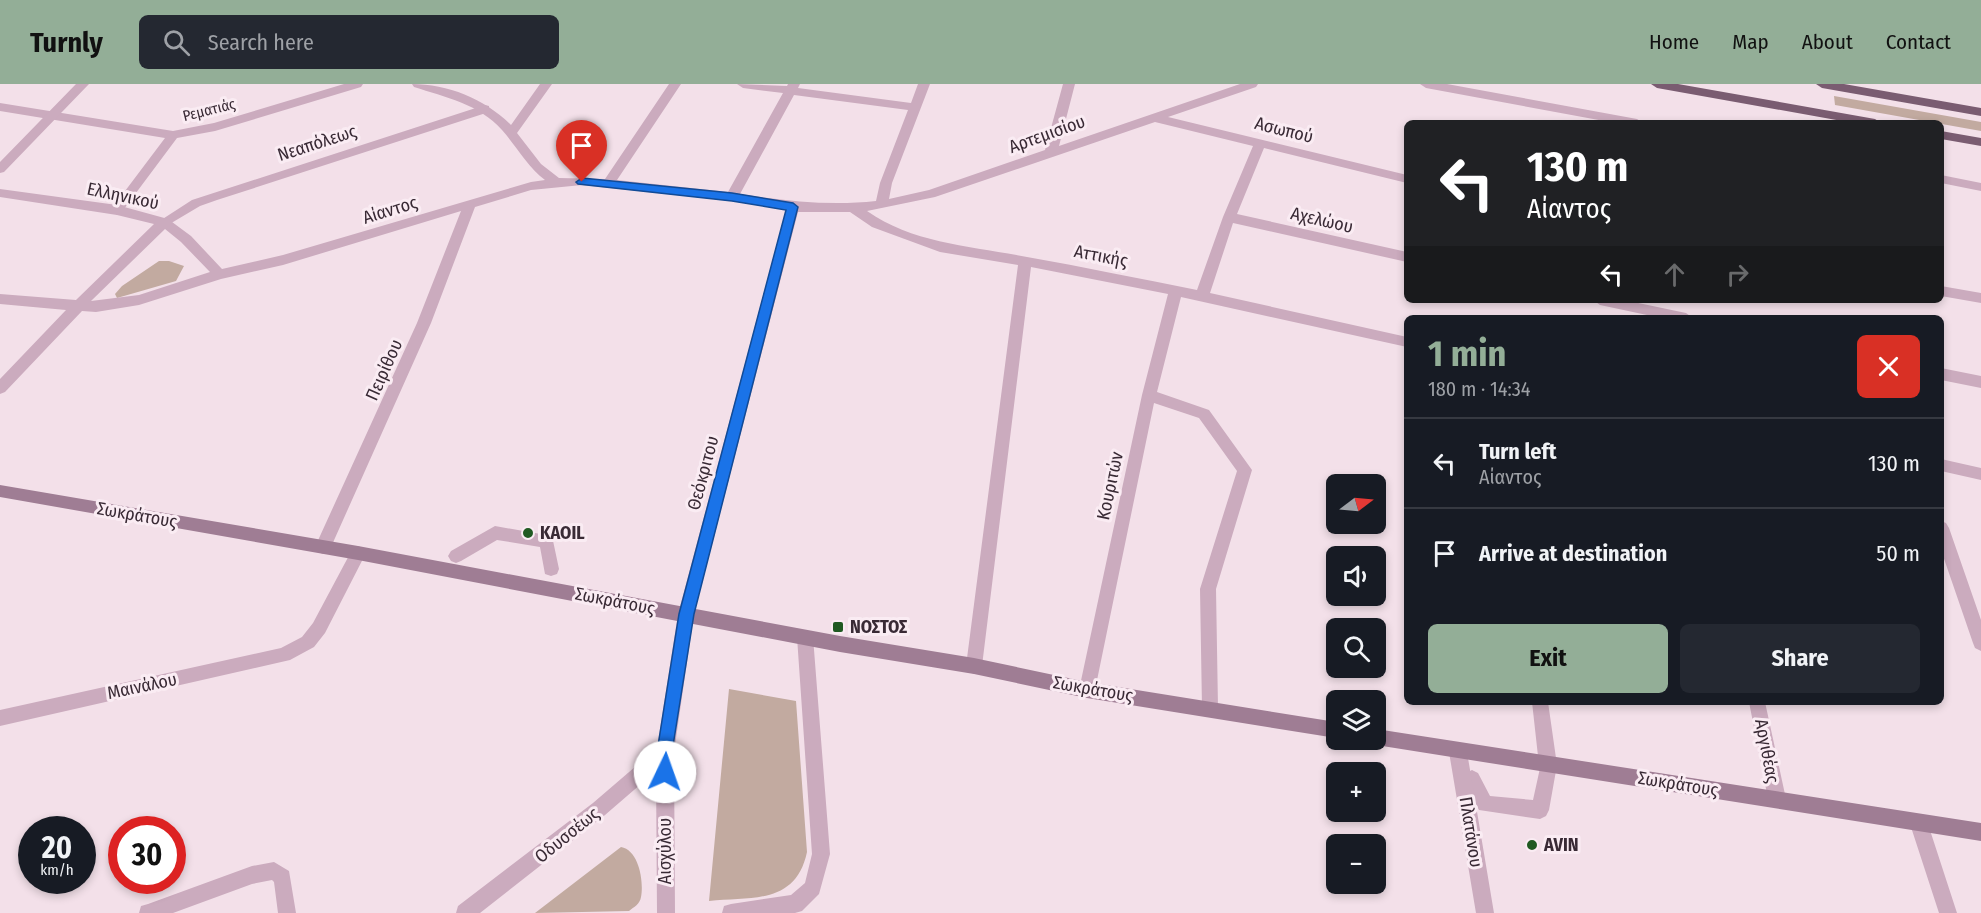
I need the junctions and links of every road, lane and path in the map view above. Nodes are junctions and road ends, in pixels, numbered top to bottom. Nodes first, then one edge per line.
1 (83, 84) edge
2 (357, 84) edge
3 (418, 84) edge
4 (546, 84) edge
5 (675, 84) edge
6 (743, 84) edge
7 (924, 84) edge
8 (1069, 84) edge
9 (1252, 84) edge
10 (1426, 84) edge
11 (1657, 84) edge
12 (1822, 84) edge
13 (792, 88) edge
14 (0, 106) edge
15 (915, 107) junction
16 (485, 109) junction
17 (1981, 112) edge
18 (52, 116) junction
19 (1152, 117) junction
20 (1621, 120) edge
21 (1858, 120) edge
22 (511, 133) junction
23 (173, 135) junction
24 (1944, 136) edge
25 (1261, 142) junction
26 (1981, 142) edge
27 (1051, 152) junction
28 (0, 169) edge
29 (1404, 177) edge
30 (1944, 180) edge
31 (556, 182) junction
32 (609, 183) junction
33 (1981, 187) edge
34 (0, 193) edge
35 (732, 197) junction
36 (470, 204) junction
37 (882, 205) junction
38 (793, 207) junction
39 (852, 208) junction
40 (117, 210) junction
41 (1229, 218) junction
42 (164, 222) junction
43 (1404, 256) edge
44 (1025, 261) junction
45 (220, 274) junction
46 (1176, 291) junction
47 (1944, 292) edge
48 (1202, 296) junction
49 (1981, 298) edge
50 (0, 299) edge
51 (1614, 303) edge
52 (79, 305) junction
53 (1672, 315) edge
54 (1404, 341) edge
55 (1944, 375) edge
56 (1981, 382) edge
57 (0, 388) edge
58 (1149, 395) junction
59 (1944, 466) edge
60 (1981, 474) edge
61 (0, 491) edge
62 (1944, 537) edge
63 (323, 547) junction
64 (358, 553) junction
65 (456, 556) dead end
66 (551, 569) dead end
67 (686, 614) junction
68 (804, 637) junction
69 (1981, 643) edge
70 (974, 666) junction
71 (1087, 690) junction
72 (1540, 705) edge
73 (1758, 705) edge
74 (1210, 708) junction
75 (0, 718) edge
76 (1326, 728) edge
77 (1386, 739) edge
78 (665, 752) junction
79 (1458, 752) junction
80 (1548, 765) junction
81 (1472, 779) dead end
82 (1776, 799) junction
83 (1919, 824) junction
84 (1981, 832) edge
85 (148, 913) edge
86 (287, 913) edge
87 (465, 913) edge
88 (666, 913) edge
89 (731, 913) edge
90 (1485, 913) edge
91 (1948, 913) edge

1 - 18 street
2 - 23 street, Ρεματιάς
3 - 16 street
4 - 22 street
5 - 32 street
6 - 13 street
7 - 15 street
8 - 27 street
9 - 19 street, Αρτεμισίου
10 - 20 street
11 - 21 main road
12 - 17 main road
13 - 15 street
13 - 35 street
14 - 18 street, Ρεματιάς
15 - 37 street
16 - 22 street
16 - 42 street, Νεαπόλεως
18 - 23 street, Ρεματιάς
18 - 28 street
19 - 25 street, Ασωπού
19 - 27 street, Αρτεμισίου
22 - 31 street
23 - 40 street, Ρεματιάς
24 - 26 main road
25 - 29 street, Ασωπού
25 - 41 street
27 - 37 street, Αρτεμισίου
30 - 33 street
31 - 32 street, Αίαντoς
31 - 36 street, Αίαντoς
32 - 35 street, Αίαντoς
34 - 40 street, Ελληνικού
35 - 38 street, Αίαντoς
36 - 45 street, Αίαντoς
36 - 63 street, Πειρίθου
37 - 39 street, Αρτεμισίου
38 - 39 street
38 - 67 street, Θεόκριτου
39 - 44 street, Αττικής
40 - 42 street, Ελληνικού
41 - 43 street, Αχελώου
41 - 48 street
42 - 45 street, Ελληνικού
42 - 52 street, Νεαπόλεως
44 - 46 street, Αττικής
44 - 70 street
45 - 52 street, Αίαντoς
46 - 48 street, Αττικής
46 - 58 street, Κουριτών
47 - 49 street
48 - 54 street, Αττικής
50 - 52 street, Αίαντoς
51 - 53 street
52 - 57 street, Νεαπόλεως
55 - 56 street
58 - 71 street, Κουριτών
58 - 74 street
59 - 60 street
61 - 63 main road, Σωκράτους
62 - 69 street
63 - 64 main road, Σωκράτους
64 - 67 main road, Σωκράτους
64 - 75 street, Μαινάλου
65 - 66 street
67 - 68 main road, Σωκράτους
67 - 78 street, Θεόκριτου
68 - 70 main road, Σωκράτους
68 - 89 street
70 - 71 main road, Σωκράτους
71 - 74 main road, Σωκράτους
72 - 80 street
73 - 82 street, Αργιθέας
74 - 76 main road, Σωκράτους
77 - 79 main road, Σωκράτους
78 - 87 street, Οδυσσέως
78 - 88 street, Αισχύλου
79 - 80 main road, Σωκράτους
79 - 90 street, Πλατάνου
80 - 81 street
80 - 82 main road, Σωκράτους
82 - 83 main road, Σωκράτους
83 - 84 main road, Σωκράτους
83 - 91 street
85 - 86 street

